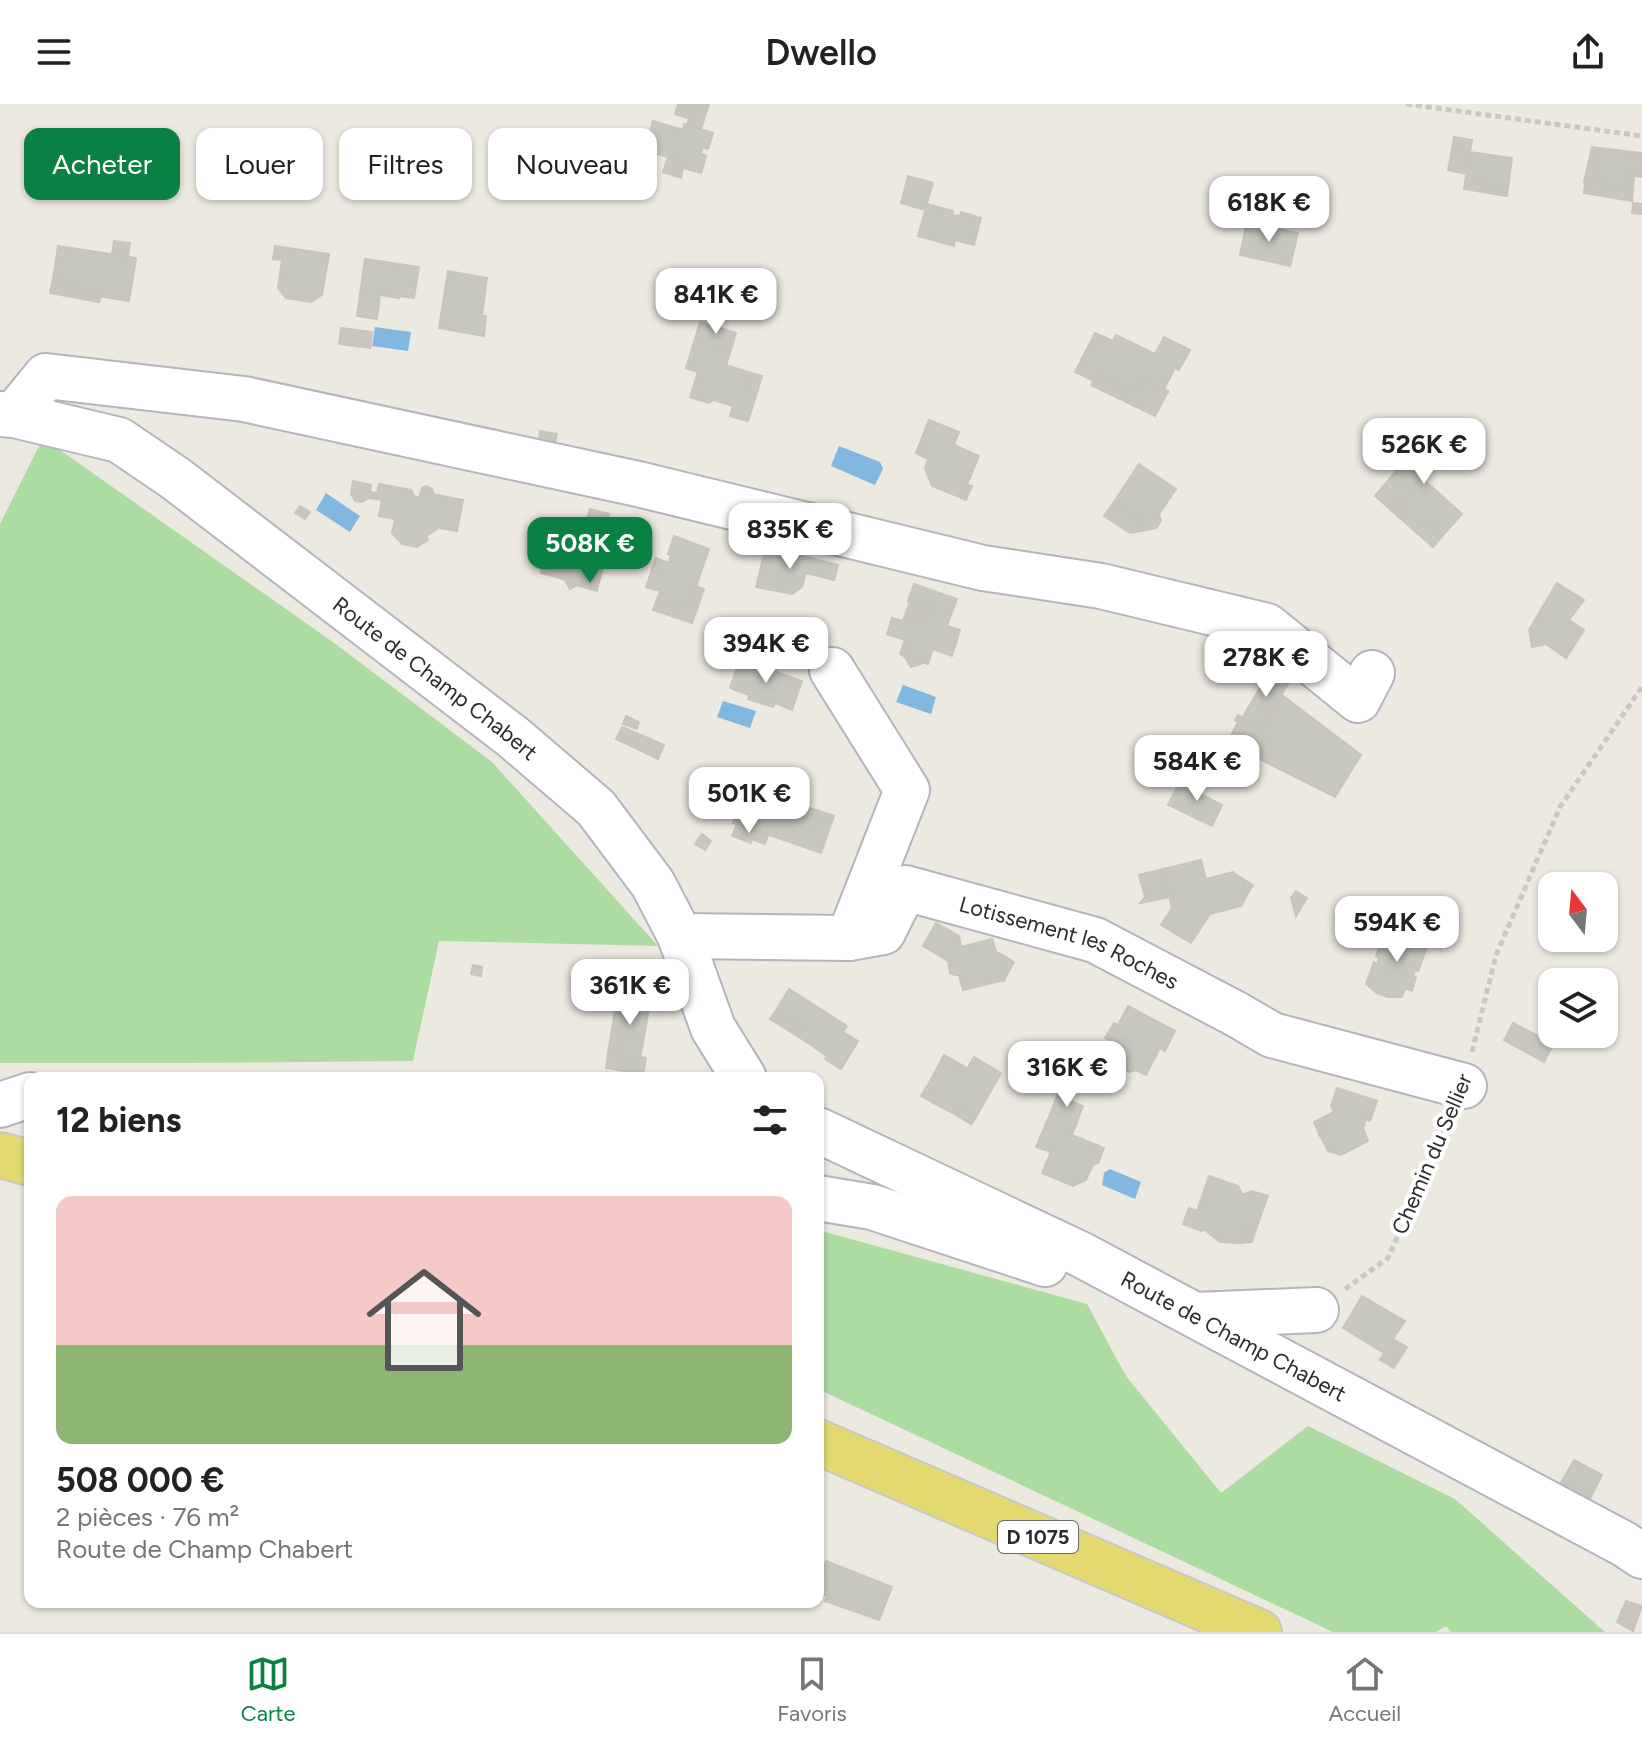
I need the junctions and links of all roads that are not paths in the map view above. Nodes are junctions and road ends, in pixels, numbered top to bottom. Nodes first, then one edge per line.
1 (7, 414) edge
2 (832, 670) dead end
3 (1372, 673) dead end
4 (680, 936) junction
5 (849, 938) junction
6 (740, 1072) edge
7 (1464, 1086) road end
8 (824, 1133) edge
9 (0, 1155) edge
10 (24, 1161) edge
11 (824, 1199) edge
12 (1082, 1255) junction
13 (1316, 1310) road end
14 (1193, 1315) junction
15 (824, 1445) edge
16 (1642, 1556) edge
17 (1259, 1632) edge

1 - 3 street
1 - 4 street, Route de Champ Chabert
2 - 5 street
4 - 5 street, Lotissement les Roches
4 - 6 street, Route de Champ Chabert
5 - 7 street, Lotissement les Roches
8 - 12 street, Route de Champ Chabert
9 - 10 main road
11 - 12 street
12 - 14 street, Route de Champ Chabert
13 - 14 street
14 - 16 street, Route de Champ Chabert
15 - 17 main road, D 1075

